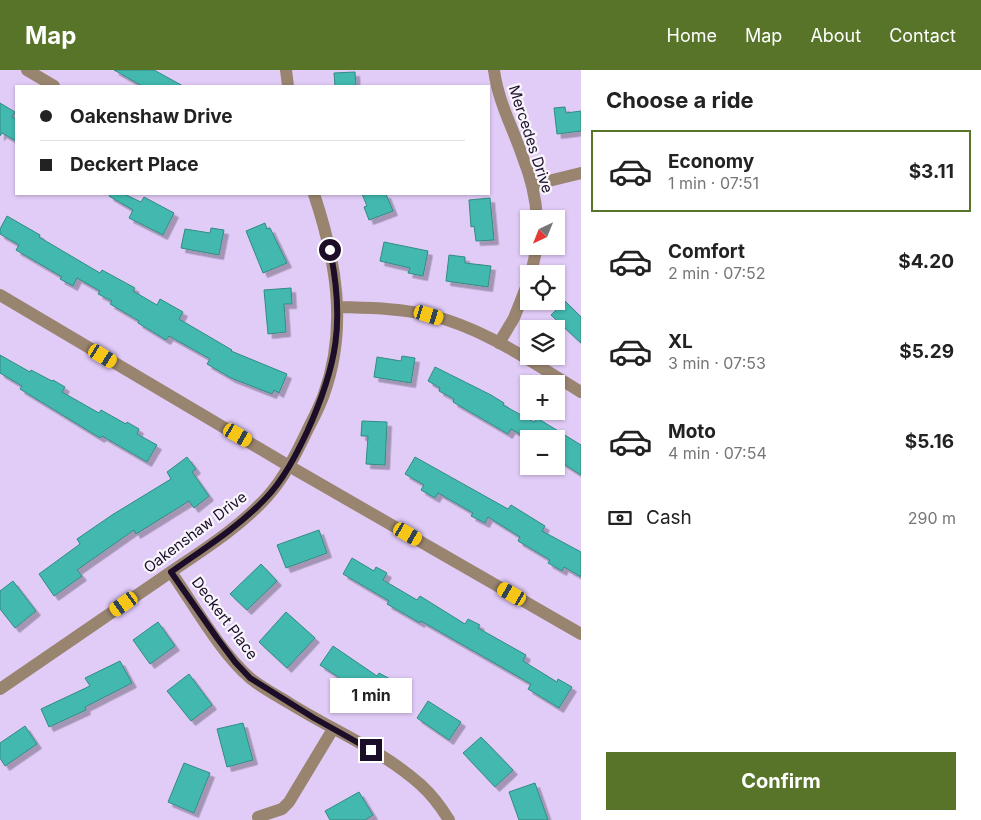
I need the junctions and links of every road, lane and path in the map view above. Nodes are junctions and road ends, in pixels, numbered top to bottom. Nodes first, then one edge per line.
1 (26, 70) edge
2 (286, 70) edge
3 (494, 70) edge
4 (52, 85) edge
5 (288, 85) edge
6 (581, 173) edge
7 (532, 185) junction
8 (314, 195) edge
9 (536, 210) edge
10 (0, 295) edge
11 (520, 303) edge
12 (338, 307) junction
13 (499, 343) junction
14 (581, 392) edge
15 (289, 466) junction
16 (171, 572) junction
17 (581, 634) edge
18 (0, 689) edge
19 (333, 729) junction
20 (258, 817) dead end
21 (449, 820) edge

1 - 4 street
2 - 5 street
3 - 7 street, Mercedes Drive
6 - 7 street
7 - 9 street, Mercedes Drive
8 - 12 street, Oakenshaw Drive
10 - 15 street
11 - 13 street
12 - 13 street
12 - 15 street, Oakenshaw Drive
13 - 14 street
15 - 16 street, Oakenshaw Drive
15 - 17 street
16 - 18 street, Oakenshaw Drive
16 - 19 street, Deckert Place
19 - 20 street
19 - 21 street, Deckert Place

